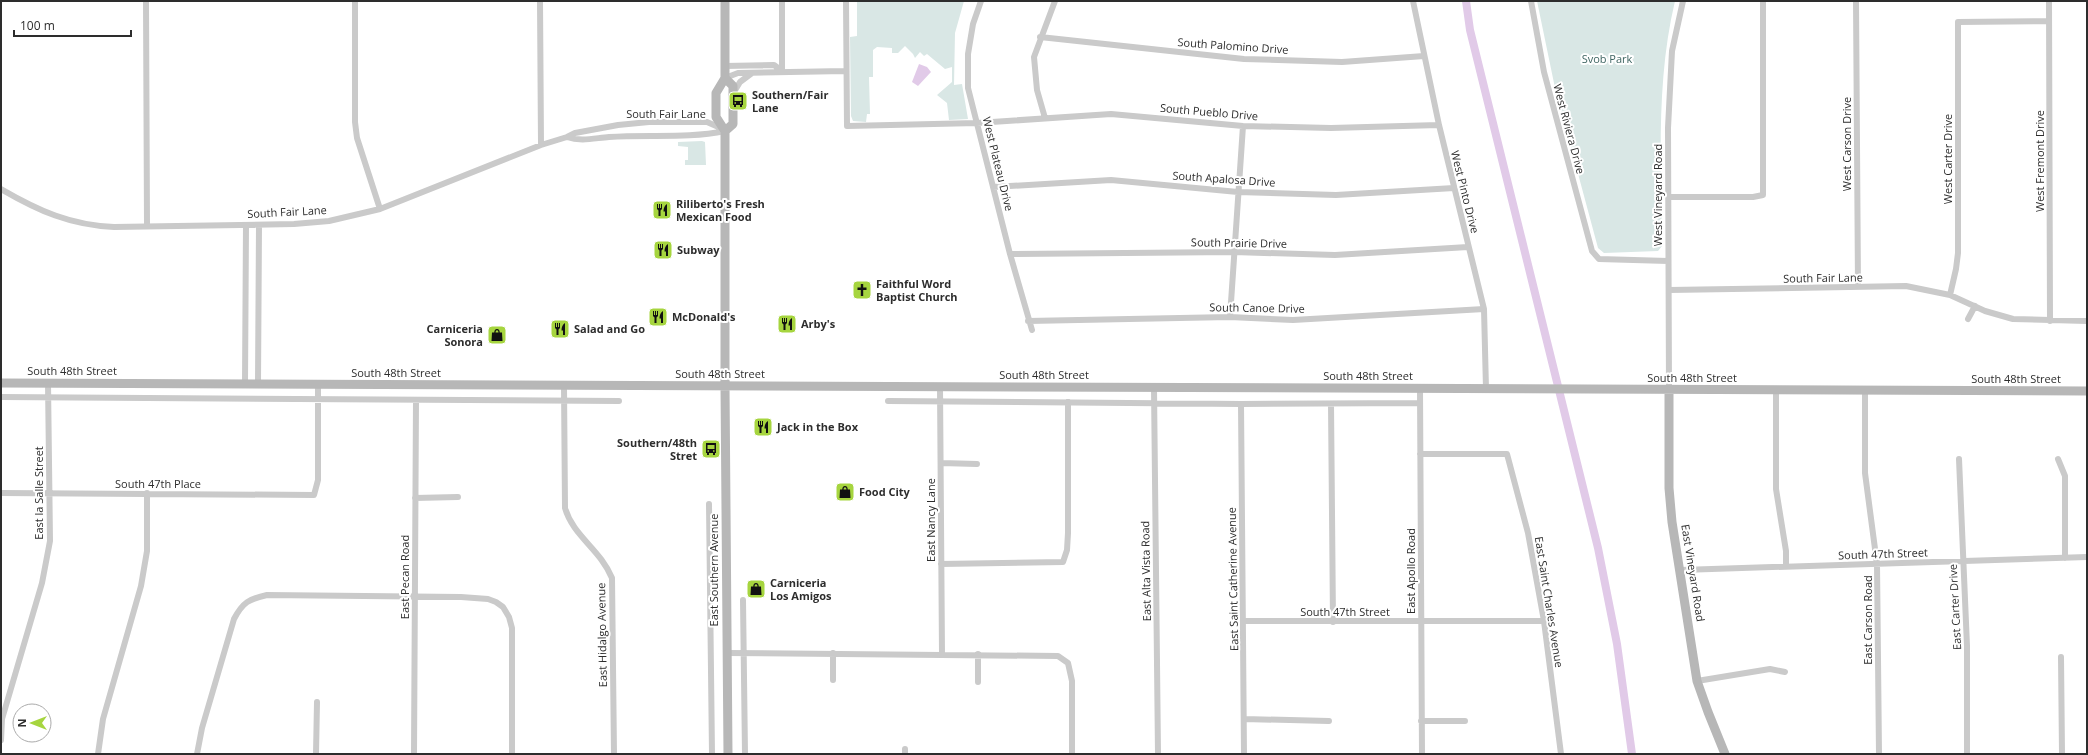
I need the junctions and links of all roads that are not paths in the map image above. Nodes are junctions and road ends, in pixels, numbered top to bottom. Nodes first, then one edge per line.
1 (146, 1) edge
2 (354, 1) edge
3 (540, 1) edge
4 (725, 1) edge
5 (782, 1) edge
6 (846, 1) edge
7 (980, 1) edge
8 (1055, 1) edge
9 (1413, 1) edge
10 (1531, 1) edge
11 (1683, 1) edge
12 (1763, 1) edge
13 (1856, 1) edge
14 (2049, 1) edge
15 (2049, 21) junction
16 (1040, 37) junction
17 (1424, 56) junction
18 (725, 66) junction
19 (782, 71) junction
20 (846, 71) junction
21 (753, 73) junction
22 (725, 78) junction
23 (733, 94) junction
24 (1045, 118) junction
25 (977, 123) junction
26 (1438, 124) junction
27 (1243, 126) junction
28 (725, 131) junction
29 (567, 137) junction
30 (541, 145) junction
31 (993, 187) junction
32 (1454, 188) junction
33 (1, 189) edge
34 (1238, 192) junction
35 (1668, 197) junction
36 (380, 209) junction
37 (246, 225) junction
38 (258, 225) junction
39 (147, 226) junction
40 (1468, 247) junction
41 (1234, 252) junction
42 (1010, 254) junction
43 (1668, 261) junction
44 (1858, 287) junction
45 (1669, 290) junction
46 (1950, 295) junction
47 (1975, 306) junction
48 (1484, 309) junction
49 (1230, 317) junction
50 (1968, 319) dead end
51 (1028, 321) junction
52 (2050, 321) junction
53 (2087, 321) edge
54 (1032, 330) dead end
55 (1, 383) edge
56 (48, 383) junction
57 (246, 384) junction
58 (258, 384) junction
59 (318, 384) junction
60 (564, 386) junction
61 (725, 386) junction
62 (940, 387) junction
63 (1154, 388) junction
64 (1420, 389) junction
65 (1486, 389) junction
66 (1669, 390) junction
67 (1776, 390) junction
68 (1865, 390) junction
69 (2087, 391) edge
70 (1, 397) edge
71 (48, 397) junction
72 (318, 399) junction
73 (416, 400) junction
74 (564, 401) junction
75 (619, 401) dead end
76 (888, 401) dead end
77 (940, 402) junction
78 (1068, 402) junction
79 (1154, 402) junction
80 (1420, 403) junction
81 (1241, 404) junction
82 (1331, 404) junction
83 (1420, 454) junction
84 (1959, 459) dead end
85 (2058, 459) dead end
86 (941, 463) junction
87 (976, 464) dead end
88 (1, 493) edge
89 (50, 493) junction
90 (147, 493) junction
91 (458, 497) dead end
92 (416, 498) junction
93 (709, 504) dead end
94 (2065, 558) junction
95 (2087, 558) edge
96 (1962, 561) junction
97 (941, 564) junction
98 (1878, 564) junction
99 (1786, 566) junction
100 (1680, 570) junction
101 (415, 598) junction
102 (743, 600) dead end
103 (1243, 621) junction
104 (1544, 621) junction
105 (1333, 622) junction
106 (1421, 622) junction
107 (726, 653) junction
108 (743, 653) junction
109 (833, 653) junction
110 (942, 654) junction
111 (978, 654) junction
112 (2061, 657) dead end
113 (1785, 672) dead end
114 (833, 680) dead end
115 (1698, 681) junction
116 (978, 682) dead end
117 (318, 702) dead end
118 (1244, 719) junction
119 (1329, 721) dead end
120 (1421, 721) junction
121 (1465, 721) dead end
122 (1, 740) edge
123 (98, 754) edge
124 (197, 754) edge
125 (316, 754) edge
126 (414, 754) edge
127 (512, 754) edge
128 (614, 754) edge
129 (712, 754) edge
130 (728, 754) edge
131 (745, 754) edge
132 (1072, 754) edge
133 (1158, 754) edge
134 (1244, 754) edge
135 (1422, 754) edge
136 (1561, 754) edge
137 (1725, 754) edge
138 (1879, 754) edge
139 (1967, 754) edge
140 (2062, 754) edge

1 - 39 street
2 - 36 street
3 - 30 street
4 - 18 main road
5 - 19 street
6 - 20 street
7 - 25 street, West Plateau Drive
8 - 16 street
9 - 17 street, West Pinto Drive
10 - 43 street, West Riviera Drive
11 - 35 street, West Vineyard Road
12 - 35 street
13 - 44 street, West Carson Drive
14 - 15 street, West Fremont Drive
15 - 46 street, West Carter Drive
15 - 52 street, West Fremont Drive
16 - 17 street, South Palomino Drive
16 - 24 street
17 - 26 street, West Pinto Drive
18 - 19 street
18 - 22 main road
19 - 20 street
19 - 21 street
20 - 25 street, South Pueblo Drive
21 - 22 street
21 - 23 street
22 - 23 main road
22 - 28 main road
23 - 28 main road
24 - 25 street, South Pueblo Drive
24 - 27 street, South Pueblo Drive
25 - 31 street, West Plateau Drive
26 - 27 street, South Pueblo Drive
26 - 32 street, West Pinto Drive
27 - 34 street
28 - 29 street, South Fair Lane
28 - 29 street, South Fair Lane
28 - 61 main road, East Southern Avenue
29 - 30 street, South Fair Lane
30 - 36 street, South Fair Lane
31 - 34 street, South Apalosa Drive
31 - 42 street, West Plateau Drive
32 - 34 street, South Apalosa Drive
32 - 40 street, West Pinto Drive
33 - 39 street, South Fair Lane
34 - 41 street
35 - 43 street, West Vineyard Road
36 - 38 street, South Fair Lane
37 - 38 street, South Fair Lane
37 - 39 street, South Fair Lane
37 - 57 street
38 - 58 street
40 - 41 street, South Prairie Drive
40 - 48 street, West Pinto Drive
41 - 42 street, South Prairie Drive
41 - 49 street
42 - 51 street, West Plateau Drive
43 - 45 street, West Vineyard Road
44 - 45 street, South Fair Lane
44 - 46 street, South Fair Lane
45 - 66 street, West Vineyard Road
46 - 47 street, South Fair Lane
47 - 50 street
47 - 52 street, South Fair Lane
48 - 49 street, South Canoe Drive
48 - 65 street, West Pinto Drive
49 - 51 street, South Canoe Drive
51 - 54 street, West Plateau Drive
52 - 53 street, South Fair Lane
55 - 56 main road, South 48th Street
56 - 57 main road, South 48th Street
56 - 71 street, East la Salle Street
57 - 58 main road, South 48th Street
58 - 59 main road, South 48th Street
59 - 60 main road, South 48th Street
59 - 72 street
60 - 61 main road, South 48th Street
60 - 74 street, East Hidalgo Avenue
61 - 62 main road, South 48th Street
61 - 107 main road, East Southern Avenue
62 - 63 main road, South 48th Street
62 - 77 street, East Nancy Lane
63 - 64 main road, South 48th Street
63 - 79 street, East Alta Vista Road
64 - 65 main road, South 48th Street
64 - 80 street, East Apollo Road
65 - 66 main road, South 48th Street
66 - 67 main road, South 48th Street
66 - 100 main road, East Vineyard Road
67 - 68 main road, South 48th Street
67 - 99 street
68 - 69 main road, South 48th Street
68 - 98 street, East Carson Road
70 - 71 street
71 - 72 street
71 - 89 street, East la Salle Street
72 - 73 street
72 - 90 street, South 47th Place
73 - 74 street
73 - 92 street, East Pecan Road
74 - 75 street
74 - 128 street, East Hidalgo Avenue
76 - 77 street
77 - 78 street
77 - 86 street, East Nancy Lane
78 - 79 street
78 - 97 street
79 - 81 street
79 - 133 street, East Alta Vista Road
80 - 82 street
80 - 83 street, East Apollo Road
81 - 82 street
81 - 103 street, East Saint Catherine Avenue
82 - 105 street
83 - 104 street, East Saint Charles Avenue
83 - 106 street, East Apollo Road
84 - 96 street, East Carter Drive
85 - 94 street
86 - 87 street
86 - 97 street, East Nancy Lane
88 - 89 street, South 47th Place
89 - 90 street, South 47th Place
89 - 122 street, East la Salle Street
90 - 123 street
91 - 92 street
92 - 101 street, East Pecan Road
93 - 129 street, East Southern Avenue
94 - 95 street, South 47th Street
94 - 96 street, South 47th Street
96 - 98 street, South 47th Street
96 - 139 street, East Carter Drive
97 - 110 street, East Nancy Lane
98 - 99 street, South 47th Street
98 - 138 street, East Carson Road
99 - 100 street, South 47th Street
100 - 115 main road, East Vineyard Road
101 - 124 street
101 - 126 street, East Pecan Road
101 - 127 street
102 - 108 street
103 - 105 street, South 47th Street
103 - 118 street, East Saint Catherine Avenue
104 - 106 street, South 47th Street
104 - 136 street, East Saint Charles Avenue
105 - 106 street, South 47th Street
106 - 120 street, East Apollo Road
107 - 108 street
107 - 130 main road, East Southern Avenue
108 - 109 street
108 - 131 street
109 - 110 street
109 - 114 street
110 - 111 street
111 - 116 street
111 - 132 street
112 - 140 street
113 - 115 street
115 - 137 main road, East Vineyard Road
117 - 125 street
118 - 119 street
118 - 134 street, East Saint Catherine Avenue
120 - 121 street
120 - 135 street, East Apollo Road

